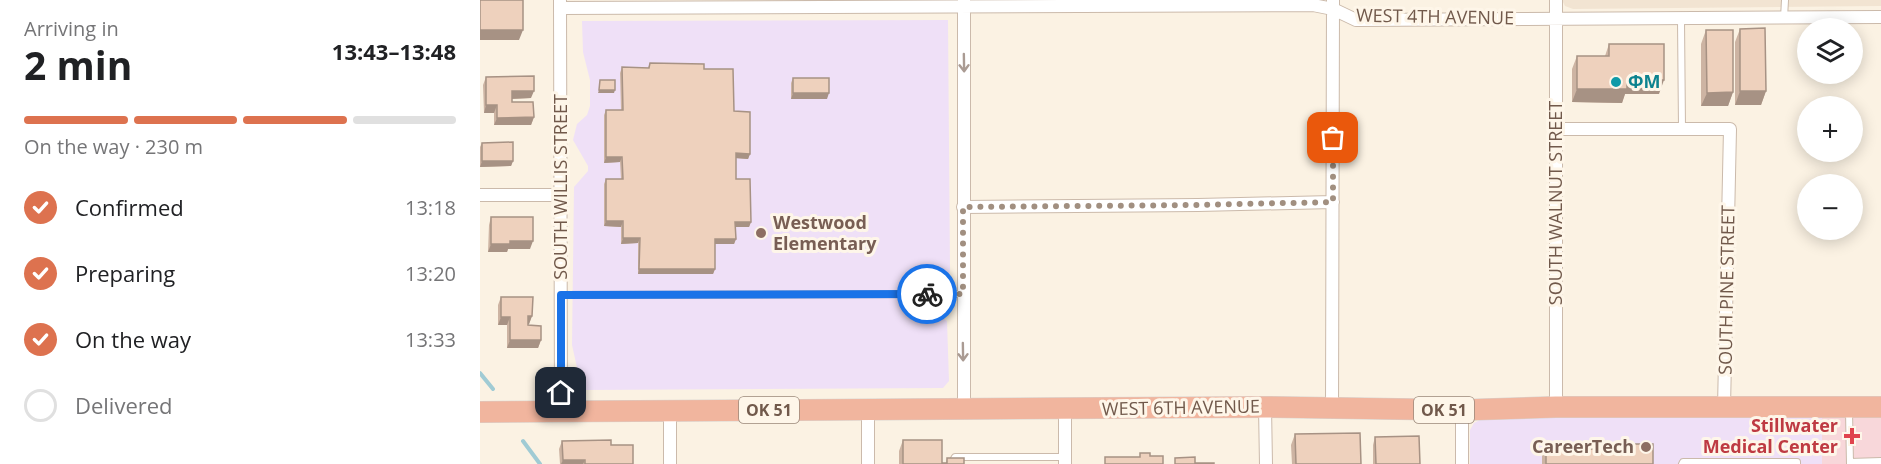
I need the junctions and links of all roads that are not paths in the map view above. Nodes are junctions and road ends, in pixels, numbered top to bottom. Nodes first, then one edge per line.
1 (1556, 0) edge
2 (1785, 0) edge
3 (964, 2) edge
4 (560, 4) edge
5 (1333, 4) edge
6 (1881, 17) edge
7 (1556, 18) junction
8 (1784, 18) junction
9 (1681, 20) junction
10 (1556, 129) junction
11 (1682, 129) junction
12 (480, 195) edge
13 (561, 195) junction
14 (1333, 202) junction
15 (963, 207) junction
16 (963, 294) junction
17 (561, 295) junction
18 (1265, 407) junction
19 (1332, 407) junction
20 (1556, 407) junction
21 (1724, 407) junction
22 (1849, 407) junction
23 (1881, 407) edge
24 (561, 410) junction
25 (670, 410) junction
26 (868, 410) junction
27 (964, 410) junction
28 (1065, 410) junction
29 (1462, 410) junction
30 (480, 412) edge
31 (1065, 460) edge
32 (1881, 462) edge
33 (1757, 463) edge
34 (1850, 463) edge
35 (670, 464) edge
36 (868, 464) edge
37 (951, 464) edge
38 (1266, 464) edge
39 (1462, 464) edge
40 (1682, 464) edge
41 (1797, 464) edge

1 - 7 street, SOUTH WALNUT STREET
2 - 8 lane
3 - 4 street, WEST 4TH AVENUE
3 - 5 street, WEST 4TH AVENUE
3 -> 15 street
4 - 13 street, SOUTH WILLIS STREET
5 - 7 street, WEST 4TH AVENUE
5 - 14 street
6 - 8 street, WEST 4TH AVENUE
7 - 9 street, WEST 4TH AVENUE
7 - 10 street, SOUTH WALNUT STREET
8 - 9 street, WEST 4TH AVENUE
9 - 11 lane
10 - 11 street
10 - 20 street, SOUTH WALNUT STREET
11 - 21 street, SOUTH PINE STREET
12 - 13 street
13 - 17 street, SOUTH WILLIS STREET
14 - 15 street
14 - 19 street
15 - 16 street
16 - 17 lane
16 -> 27 street
17 - 24 street, SOUTH WILLIS STREET
18 - 19 highway, WEST 6TH AVENUE / OK 51
18 - 28 highway, WEST 6TH AVENUE / OK 51
18 - 38 street
19 - 29 highway, WEST 6TH AVENUE / OK 51
20 - 21 highway, WEST 6TH AVENUE / OK 51
20 - 29 highway, WEST 6TH AVENUE / OK 51
21 - 22 highway, WEST 6TH AVENUE / OK 51
22 - 23 highway, WEST 6TH AVENUE / OK 51
22 - 34 lane
24 - 25 highway, WEST 6TH AVENUE / OK 51
24 - 30 highway, WEST 6TH AVENUE / OK 51
25 - 26 highway, WEST 6TH AVENUE / OK 51
25 - 35 street
26 - 27 highway, WEST 6TH AVENUE / OK 51
26 - 36 street
27 - 28 highway, WEST 6TH AVENUE / OK 51
28 - 31 street
29 - 39 street
31 - 37 lane
32 - 34 lane
33 - 40 lane
33 - 41 lane

